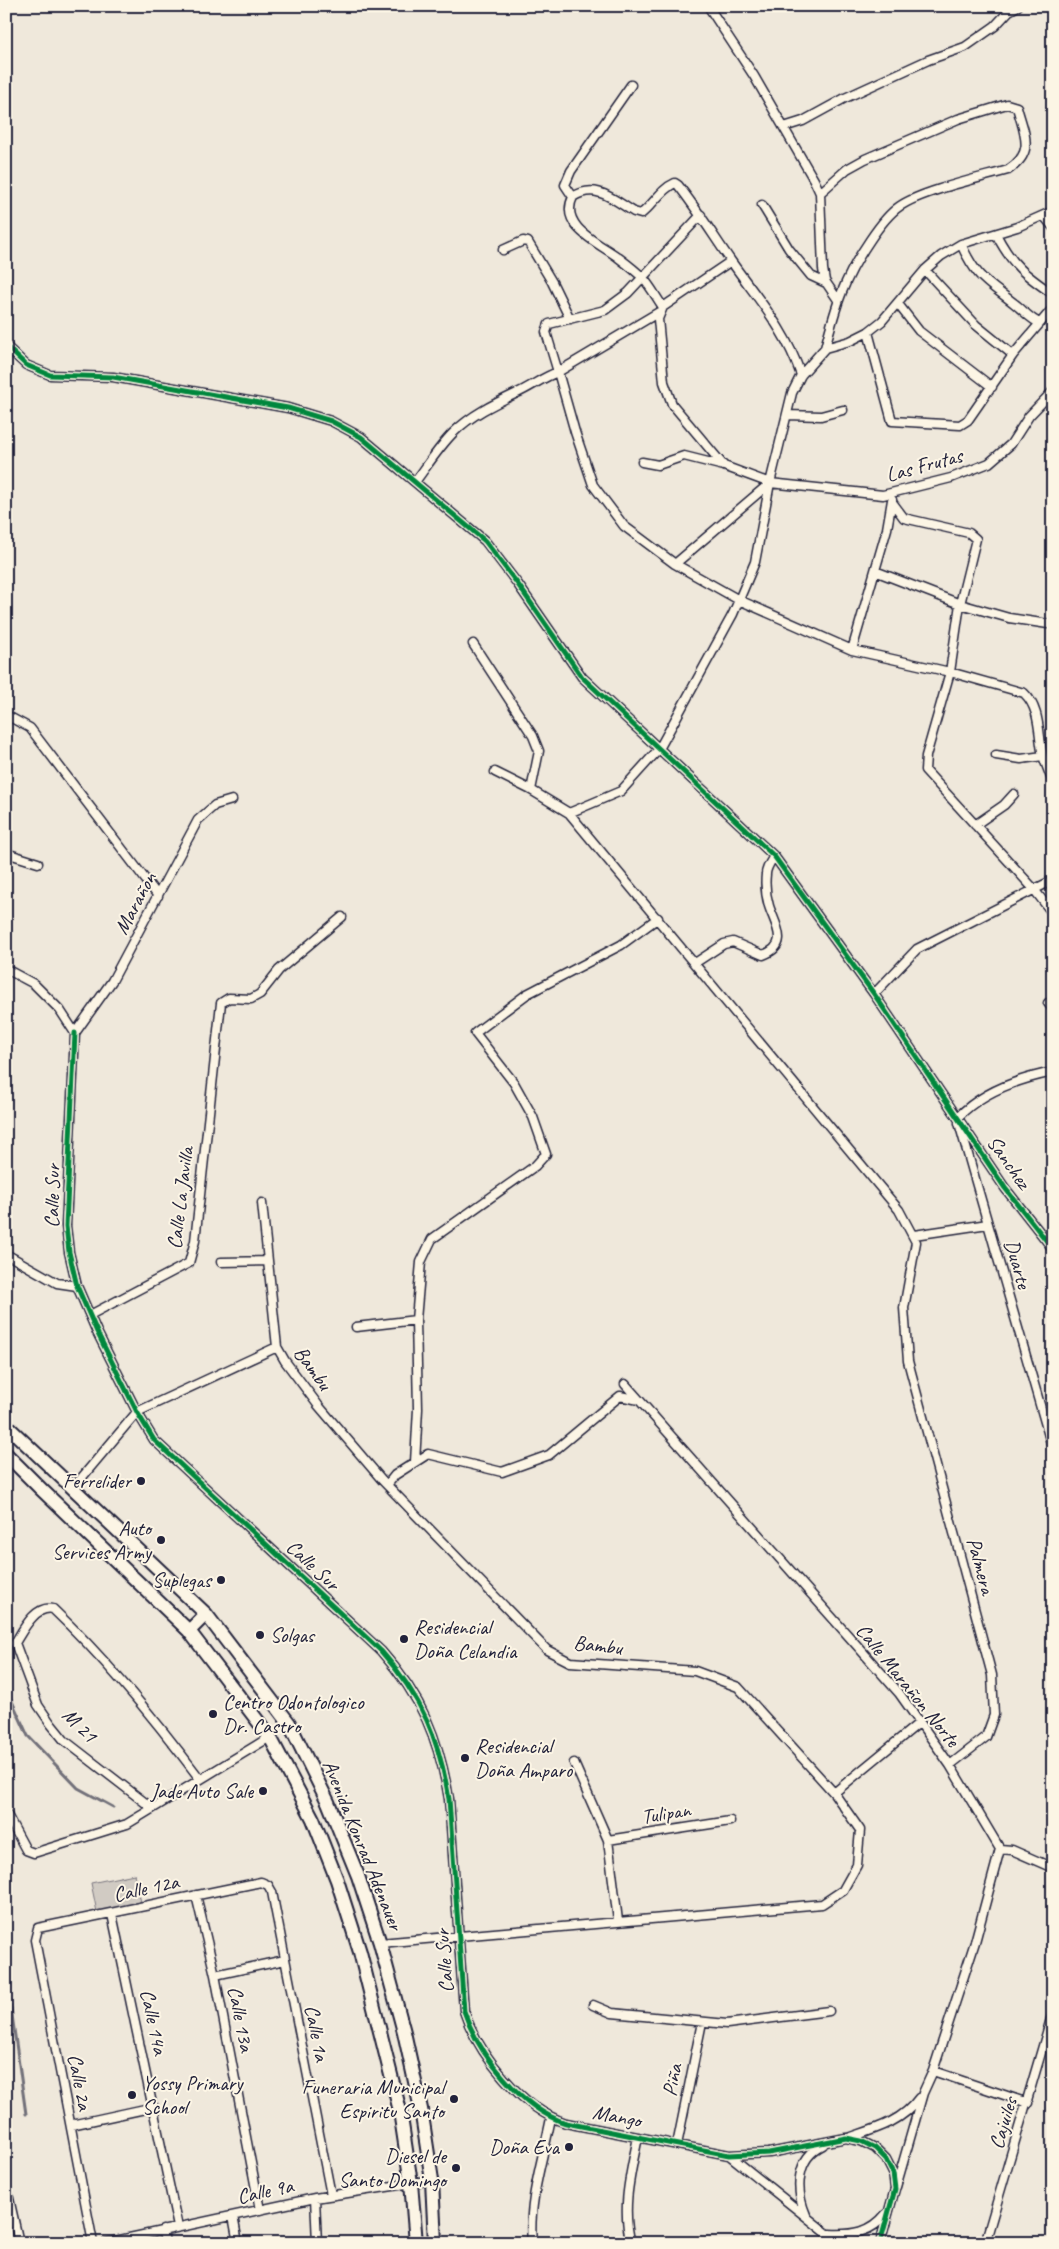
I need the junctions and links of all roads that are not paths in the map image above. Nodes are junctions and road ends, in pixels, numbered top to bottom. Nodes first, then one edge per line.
1 (708, 6) edge
2 (1018, 6) edge
3 (631, 85) dead end
4 (784, 127) junction
5 (820, 193) junction
6 (574, 197) junction
7 (762, 205) dead end
8 (1053, 211) edge
9 (701, 215) junction
10 (1044, 216) junction
11 (1053, 226) edge
12 (996, 234) junction
13 (961, 244) junction
14 (503, 250) dead end
15 (731, 260) junction
16 (925, 270) junction
17 (643, 278) junction
18 (826, 283) junction
19 (1053, 294) edge
20 (838, 300) junction
21 (898, 304) junction
22 (1053, 308) edge
23 (661, 310) junction
24 (570, 319) junction
25 (1040, 323) junction
26 (868, 332) junction
27 (6, 346) edge
28 (825, 348) junction
29 (1013, 355) junction
30 (558, 372) junction
31 (801, 375) junction
32 (992, 387) junction
33 (1053, 391) edge
34 (843, 410) dead end
35 (786, 415) junction
36 (642, 462) dead end
37 (724, 466) junction
38 (416, 482) junction
39 (770, 484) junction
40 (893, 493) junction
41 (892, 502) junction
42 (675, 564) junction
43 (875, 571) junction
44 (739, 600) junction
45 (960, 604) junction
46 (1053, 623) edge
47 (473, 644) dead end
48 (852, 650) junction
49 (950, 672) junction
50 (6, 715) edge
51 (660, 749) junction
52 (996, 755) dead end
53 (1043, 756) junction
54 (495, 772) dead end
55 (1053, 783) edge
56 (531, 790) junction
57 (1014, 794) dead end
58 (232, 800) dead end
59 (569, 813) junction
60 (975, 826) junction
61 (6, 853) edge
62 (774, 856) junction
63 (38, 863) dead end
64 (1053, 880) edge
65 (1033, 888) junction
66 (158, 896) junction
67 (1053, 914) edge
68 (342, 917) dead end
69 (658, 918) junction
70 (694, 963) junction
71 (6, 969) edge
72 (874, 994) junction
73 (75, 1034) junction
74 (1053, 1072) edge
75 (958, 1117) junction
76 (262, 1203) dead end
77 (988, 1224) junction
78 (914, 1235) junction
79 (1053, 1250) edge
80 (6, 1254) edge
81 (268, 1261) junction
82 (221, 1262) dead end
83 (77, 1286) junction
84 (90, 1315) junction
85 (416, 1320) junction
86 (356, 1327) dead end
87 (277, 1347) junction
88 (625, 1384) dead end
89 (640, 1400) junction
90 (137, 1412) junction
91 (6, 1425) edge
92 (1053, 1450) edge
93 (6, 1454) edge
94 (415, 1462) junction
95 (387, 1485) junction
96 (74, 1488) junction
97 (206, 1614) junction
98 (189, 1631) junction
99 (919, 1723) junction
100 (270, 1736) junction
101 (574, 1763) dead end
102 (950, 1765) junction
103 (200, 1779) junction
104 (834, 1793) junction
105 (152, 1808) junction
106 (6, 1813) edge
107 (730, 1821) dead end
108 (608, 1840) junction
109 (1000, 1849) junction
110 (1053, 1868) edge
111 (261, 1882) joint
112 (196, 1895) junction
113 (112, 1914) junction
114 (618, 1921) junction
115 (38, 1928) joint
116 (458, 1936) junction
117 (380, 1944) junction
118 (285, 1960) junction
119 (214, 1975) junction
120 (593, 2006) dead end
121 (829, 2011) dead end
122 (1053, 2012) edge
123 (702, 2022) junction
124 (933, 2071) junction
125 (924, 2093) junction
126 (1028, 2103) junction
127 (154, 2107) junction
128 (551, 2118) junction
129 (71, 2125) junction
130 (638, 2137) junction
131 (846, 2138) junction
132 (830, 2141) junction
133 (677, 2145) junction
134 (729, 2155) junction
135 (432, 2180) junction
136 (411, 2183) junction
137 (6, 2185) edge
138 (895, 2189) junction
139 (331, 2195) junction
140 (315, 2198) junction
141 (891, 2209) junction
142 (260, 2210) junction
143 (233, 2216) junction
144 (807, 2216) junction
145 (178, 2227) junction
146 (162, 2230) junction
147 (830, 2234) junction
148 (19, 2243) edge
149 (93, 2243) edge
150 (106, 2243) edge
151 (165, 2243) edge
152 (238, 2243) edge
153 (317, 2243) edge
154 (416, 2243) edge
155 (435, 2243) edge
156 (532, 2243) edge
157 (631, 2243) edge
158 (839, 2243) edge
159 (880, 2243) edge
160 (985, 2243) edge

1 - 4 street
2 - 4 street
3 - 6 street
4 - 5 street
5 - 18 street
5 - 20 street
6 - 9 street
6 - 17 street
7 - 18 street
8 - 10 street
9 - 15 street
9 - 17 street
10 - 11 street
10 - 12 street
12 - 13 street
12 - 19 street
13 - 16 street
13 - 25 street
14 - 24 street
15 - 23 street
15 - 31 street
16 - 21 street
16 - 29 street
17 - 23 street
17 - 24 street
18 - 20 street
20 - 28 street
21 - 26 street
21 - 32 street
22 - 25 street
23 - 30 street
23 - 37 street
24 - 30 street
25 - 29 street
26 - 28 street
26 - 32 street
27 - 38 street, Sanchez
28 - 31 street
29 - 32 street
30 - 38 street
30 - 42 street
31 - 35 street
33 - 40 street, Las Frutas
34 - 35 street
35 - 39 street
36 - 37 street, Las Frutas
37 - 39 street, Las Frutas
38 - 51 street, Sanchez
39 - 40 street, Las Frutas
39 - 42 street
39 - 44 street
40 - 41 street
41 - 43 street
41 - 45 street
42 - 44 street
43 - 45 street
43 - 48 street
44 - 48 street
44 - 51 street
45 - 46 street
45 - 49 street
47 - 56 street
48 - 49 street
49 - 53 street
49 - 60 street
50 - 66 street
51 - 59 street
51 - 62 street, Sanchez
52 - 53 street
53 - 55 street
54 - 56 street
56 - 59 street
57 - 60 street
58 - 66 street, Marañon
59 - 69 street
60 - 65 street
61 - 63 street
62 - 70 street
62 - 72 street, Sanchez
64 - 65 street
65 - 67 street
65 - 72 street
66 - 73 street, Marañon
68 - 84 street, Calle La Javilla
69 - 70 street
69 - 85 street
70 - 78 street
71 - 73 street
72 - 75 street, Sanchez
73 - 83 street, Calle Sur
74 - 75 street
75 - 77 street, Duarte
75 - 79 street, Sanchez
76 - 81 street
77 - 78 street
77 - 92 street, Duarte
78 - 102 street, Palmera
80 - 83 street
81 - 82 street
81 - 87 street
83 - 84 street, Calle Sur
84 - 90 street, Calle Sur
85 - 86 street
85 - 94 street
87 - 90 street
87 - 95 street, Bambu
88 - 89 street, Calle Marañon Norte
89 - 94 street
89 - 99 street, Calle Marañon Norte
90 - 96 street
90 - 116 street, Calle Sur
91 - 96 main road, Avenida Konrad Adenauer
93 - 98 main road, Avenida Konrad Adenauer
94 - 95 street
95 - 104 street, Bambu
96 - 97 main road, Avenida Konrad Adenauer
97 - 98 main road
97 - 117 main road, Avenida Konrad Adenauer
98 - 100 main road, Avenida Konrad Adenauer
99 - 102 street, Calle Marañon Norte
99 - 104 street
100 - 103 street
100 - 136 main road, Avenida Konrad Adenauer
101 - 108 street
102 - 109 street, Calle Marañon Norte
103 - 105 street
103 - 105 street, M 21
104 - 114 street, Bambu
105 - 106 street
107 - 108 street, Tulipan
108 - 114 street
109 - 110 street
109 - 124 street
111 - 112 street, Calle 12a
111 - 118 street, Calle 1a
112 - 113 street, Calle 12a
112 - 119 street, Calle 13a
113 - 115 street, Calle 12a
113 - 127 street, Calle 14a
114 - 116 street
115 - 129 street, Calle 2a
116 - 117 street
116 - 128 street, Calle Sur
117 - 135 main road, Avenida Konrad Adenauer
118 - 119 street
118 - 139 street, Calle 1a
119 - 142 street, Calle 13a
120 - 123 street
121 - 123 street
122 - 126 street, Cajuiles
123 - 133 street, Piña
124 - 125 street
124 - 126 street
125 - 131 street
125 - 138 street
126 - 160 street, Cajuiles
127 - 129 street
127 - 145 street, Calle 14a
128 - 130 street, Mango
128 - 156 street
129 - 149 street, Calle 2a
130 - 133 street, Mango
130 - 157 street
131 - 132 street
131 - 138 street
132 - 134 street
132 - 144 street
133 - 134 street, Mango
134 - 144 street
135 - 136 street, Calle 9a
135 - 155 main road, Avenida Konrad Adenauer
136 - 139 street, Calle 9a
136 - 154 main road, Avenida Konrad Adenauer
137 - 148 street
138 - 141 street
139 - 140 street, Calle 9a
140 - 142 street, Calle 9a
140 - 153 street
141 - 147 street
141 - 159 street
142 - 143 street, Calle 9a
143 - 145 street, Calle 9a
143 - 152 street
144 - 147 street
145 - 146 street, Calle 9a
146 - 150 street, Calle 9a
146 - 151 street
147 - 158 street

